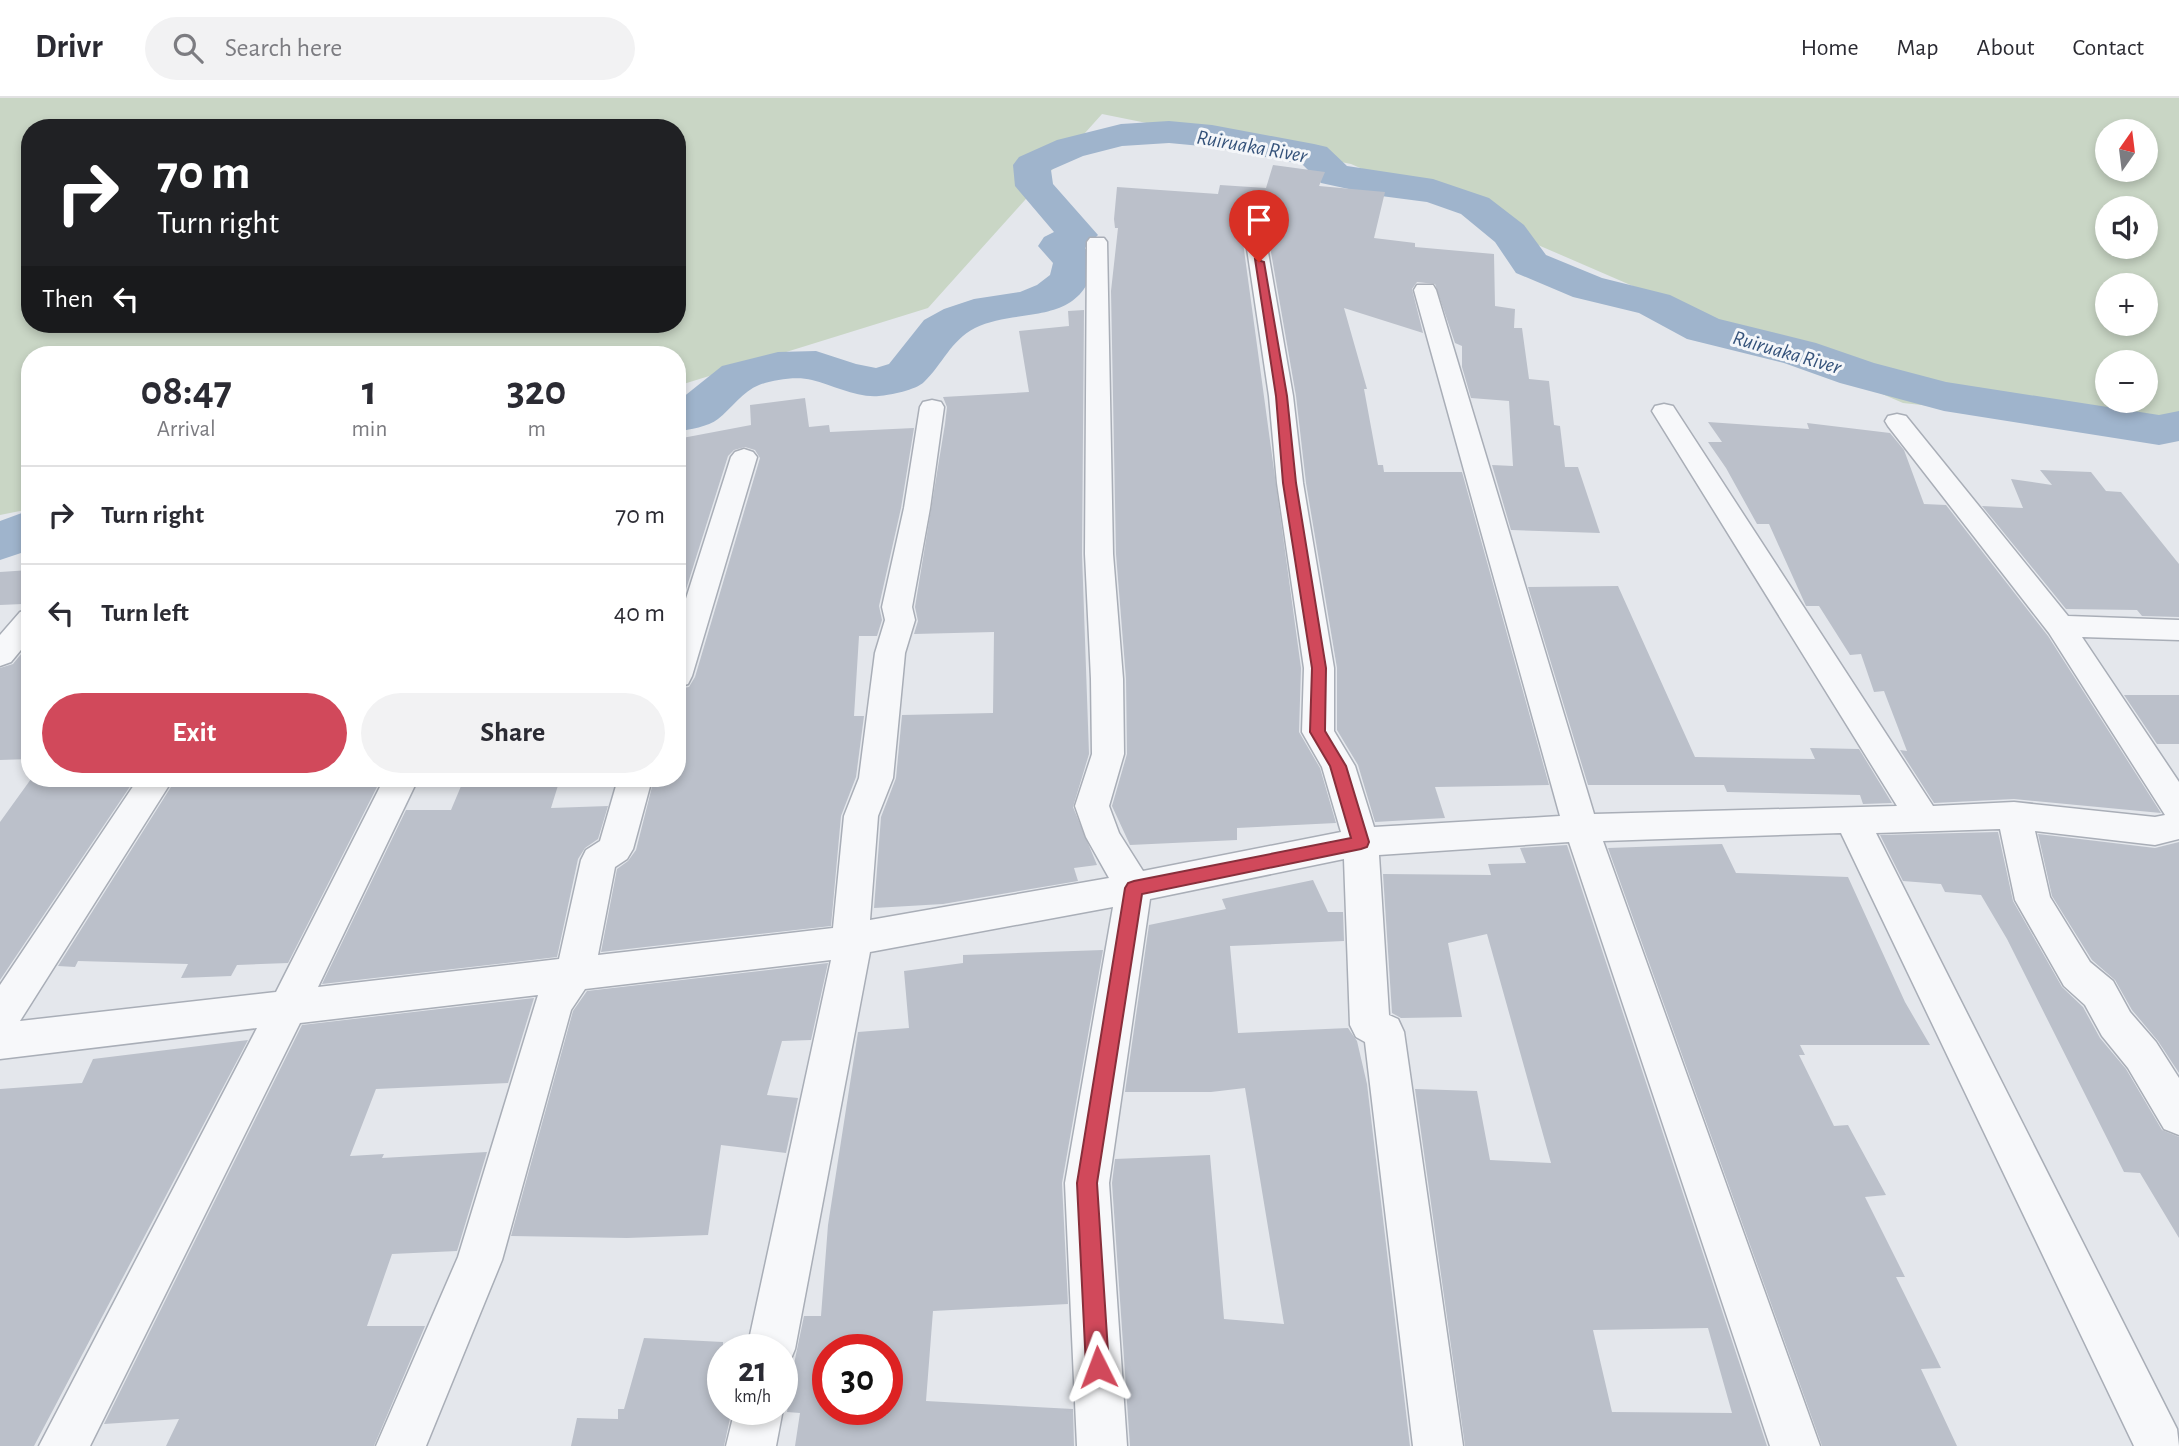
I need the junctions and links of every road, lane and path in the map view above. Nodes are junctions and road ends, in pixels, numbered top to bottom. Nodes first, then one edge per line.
1 (1255, 235) dead end
2 (1097, 242) dead end
3 (1426, 290) dead end
4 (932, 407) dead end
5 (1664, 411) dead end
6 (1897, 421) dead end
7 (744, 457) dead end
8 (2060, 626) junction
9 (21, 630) edge
10 (2179, 630) edge
11 (686, 647) edge
12 (0, 655) edge
13 (151, 787) edge
14 (397, 787) edge
15 (633, 787) edge
16 (2179, 809) edge
17 (2014, 815) junction
18 (1852, 819) junction
19 (1924, 820) junction
20 (2179, 825) edge
21 (1581, 828) junction
22 (1361, 842) junction
23 (1134, 888) junction
24 (852, 940) junction
25 (575, 973) junction
26 (289, 1006) junction
27 (0, 1018) edge
28 (0, 1041) edge
29 (2179, 1115) edge
30 (774, 1334) edge
31 (756, 1425) edge
32 (64, 1446) edge
33 (401, 1446) edge
34 (751, 1446) edge
35 (1102, 1446) edge
36 (1438, 1446) edge
37 (1795, 1446) edge
38 (2160, 1446) edge

1 - 22 street
2 - 23 street
3 - 21 street
4 - 24 street
5 - 19 street
6 - 8 street
7 - 11 street
8 - 10 street
8 - 16 street
9 - 12 street
13 - 27 street
14 - 26 street
15 - 25 street
17 - 19 street
17 - 20 street
17 - 29 street
18 - 19 street
18 - 21 street
18 - 38 street
21 - 22 street
21 - 37 street
22 - 23 street
22 - 36 street
23 - 24 street
23 - 35 street
24 - 25 street
24 - 30 street
25 - 26 street
25 - 33 street
26 - 28 street
26 - 32 street
31 - 34 street

